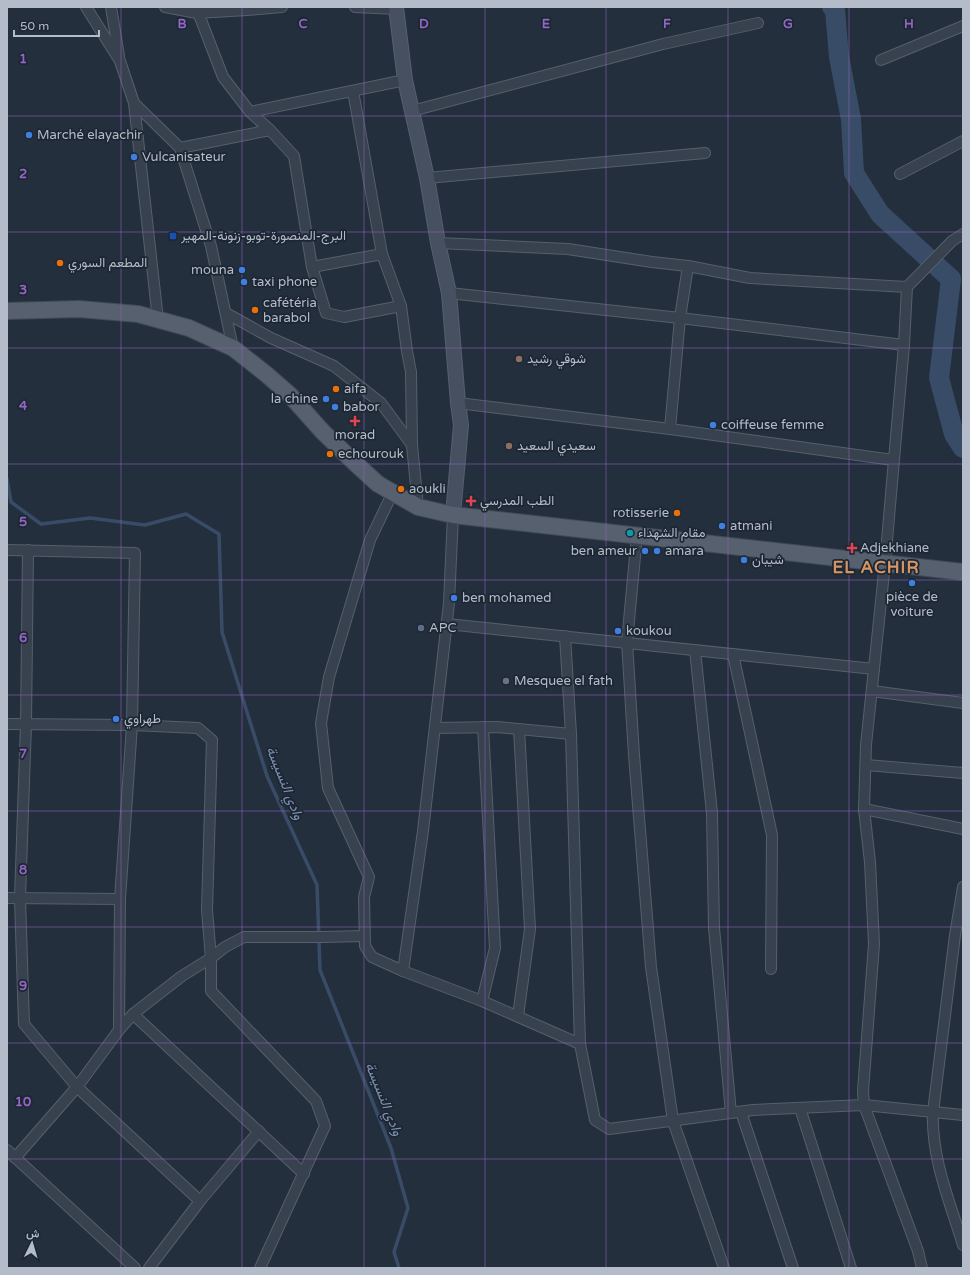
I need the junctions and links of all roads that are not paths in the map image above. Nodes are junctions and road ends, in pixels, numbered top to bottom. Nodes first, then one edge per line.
1 (86, 7) edge
2 (111, 7) edge
3 (166, 7) edge
4 (282, 7) edge
5 (355, 7) edge
6 (396, 8) edge
7 (196, 10) edge
8 (758, 23) dead end
9 (963, 26) edge
10 (881, 60) dead end
11 (120, 61) junction
12 (405, 80) junction
13 (353, 91) junction
14 (134, 103) junction
15 (412, 111) junction
16 (250, 112) junction
17 (270, 130) junction
18 (963, 141) edge
19 (180, 148) junction
20 (705, 153) dead end
21 (900, 174) dead end
22 (427, 178) junction
23 (963, 234) edge
24 (438, 243) junction
25 (382, 254) junction
26 (688, 266) junction
27 (312, 267) junction
28 (907, 287) junction
29 (449, 293) junction
30 (401, 306) junction
31 (7, 311) edge
32 (226, 313) junction
33 (680, 318) junction
34 (158, 320) junction
35 (904, 345) junction
36 (233, 348) junction
37 (458, 403) junction
38 (670, 429) junction
39 (412, 445) junction
40 (893, 460) junction
41 (393, 492) junction
42 (418, 506) junction
43 (453, 514) junction
44 (637, 535) junction
45 (7, 550) edge
46 (28, 550) junction
47 (884, 564) junction
48 (963, 572) edge
49 (447, 624) junction
50 (565, 636) junction
51 (627, 642) junction
52 (695, 650) junction
53 (733, 654) junction
54 (874, 669) junction
55 (872, 692) junction
56 (963, 703) edge
57 (7, 724) edge
58 (26, 724) junction
59 (132, 725) junction
60 (483, 727) junction
61 (435, 728) junction
62 (519, 729) junction
63 (571, 734) junction
64 (866, 764) junction
65 (963, 773) edge
66 (864, 809) junction
67 (963, 829) edge
68 (963, 887) edge
69 (7, 898) edge
70 (20, 898) junction
71 (120, 900) junction
72 (364, 936) junction
73 (211, 958) junction
74 (771, 969) dead end
75 (403, 971) junction
76 (482, 1001) junction
77 (133, 1014) junction
78 (518, 1016) junction
79 (119, 1030) junction
80 (580, 1044) junction
81 (77, 1087) junction
82 (864, 1105) junction
83 (800, 1108) junction
84 (741, 1112) junction
85 (934, 1112) junction
86 (731, 1113) junction
87 (963, 1115) edge
88 (673, 1121) junction
89 (259, 1131) junction
90 (7, 1150) edge
91 (15, 1158) junction
92 (304, 1174) junction
93 (200, 1201) junction
94 (963, 1245) edge
95 (135, 1268) edge
96 (149, 1268) edge
97 (260, 1268) edge
98 (724, 1268) edge
99 (793, 1268) edge
100 (851, 1268) edge
101 (922, 1268) edge

1 - 11 street
2 - 11 street
3 - 7 street
4 - 7 street
5 - 6 street
6 - 12 street
7 - 16 street
8 - 15 street
9 - 10 street
11 - 14 street
12 - 13 street
12 - 15 street
13 - 16 street
13 - 25 street
14 - 19 street
14 - 34 street
15 - 22 street
16 - 17 street
17 - 19 street
17 - 27 street
18 - 21 street
19 - 32 street
20 - 22 street
22 - 24 street
23 - 28 street
24 - 26 street
24 - 29 street
25 - 27 street
25 - 30 street
26 - 28 street
26 - 33 street
27 - 30 street
28 - 35 street
29 - 33 street
29 - 37 street
30 - 39 street
31 - 34 main road
32 - 36 street
32 - 39 street
33 - 35 street
33 - 38 street
34 - 36 main road
35 - 40 street
36 - 41 main road
37 - 38 street
37 - 43 street
38 - 40 street
39 - 42 street
40 - 47 street
41 - 42 main road
41 - 72 street
42 - 43 main road
43 - 44 main road
43 - 49 street
44 - 47 main road
44 - 51 street
45 - 46 street
46 - 58 street
46 - 59 street
47 - 48 main road
47 - 54 street
49 - 50 street
49 - 61 street
50 - 51 street
50 - 63 street
51 - 52 street
51 - 88 street
52 - 53 street
52 - 86 street
53 - 54 street
53 - 74 street
54 - 55 street
55 - 56 street
55 - 64 street
57 - 58 street
58 - 59 street
58 - 70 street
59 - 71 street
59 - 73 street
60 - 61 street
60 - 62 street
60 - 76 street
61 - 75 street
62 - 63 street
62 - 78 street
63 - 80 street
64 - 65 street
64 - 66 street
66 - 67 street
66 - 82 street
68 - 85 street
69 - 70 street
70 - 71 street
70 - 81 street
71 - 79 street
72 - 73 street
72 - 75 street
73 - 77 street
73 - 92 street
75 - 76 street
76 - 78 street
77 - 79 street
77 - 89 street
78 - 80 street
79 - 81 street
80 - 88 street
81 - 91 street
81 - 93 street
82 - 83 street
82 - 85 street
82 - 101 street
83 - 84 street
83 - 100 street
84 - 86 street
84 - 99 street
85 - 87 street
85 - 94 street
86 - 88 street
88 - 98 street
89 - 92 street
89 - 93 street
90 - 91 street
91 - 95 street
92 - 97 street
93 - 96 street

